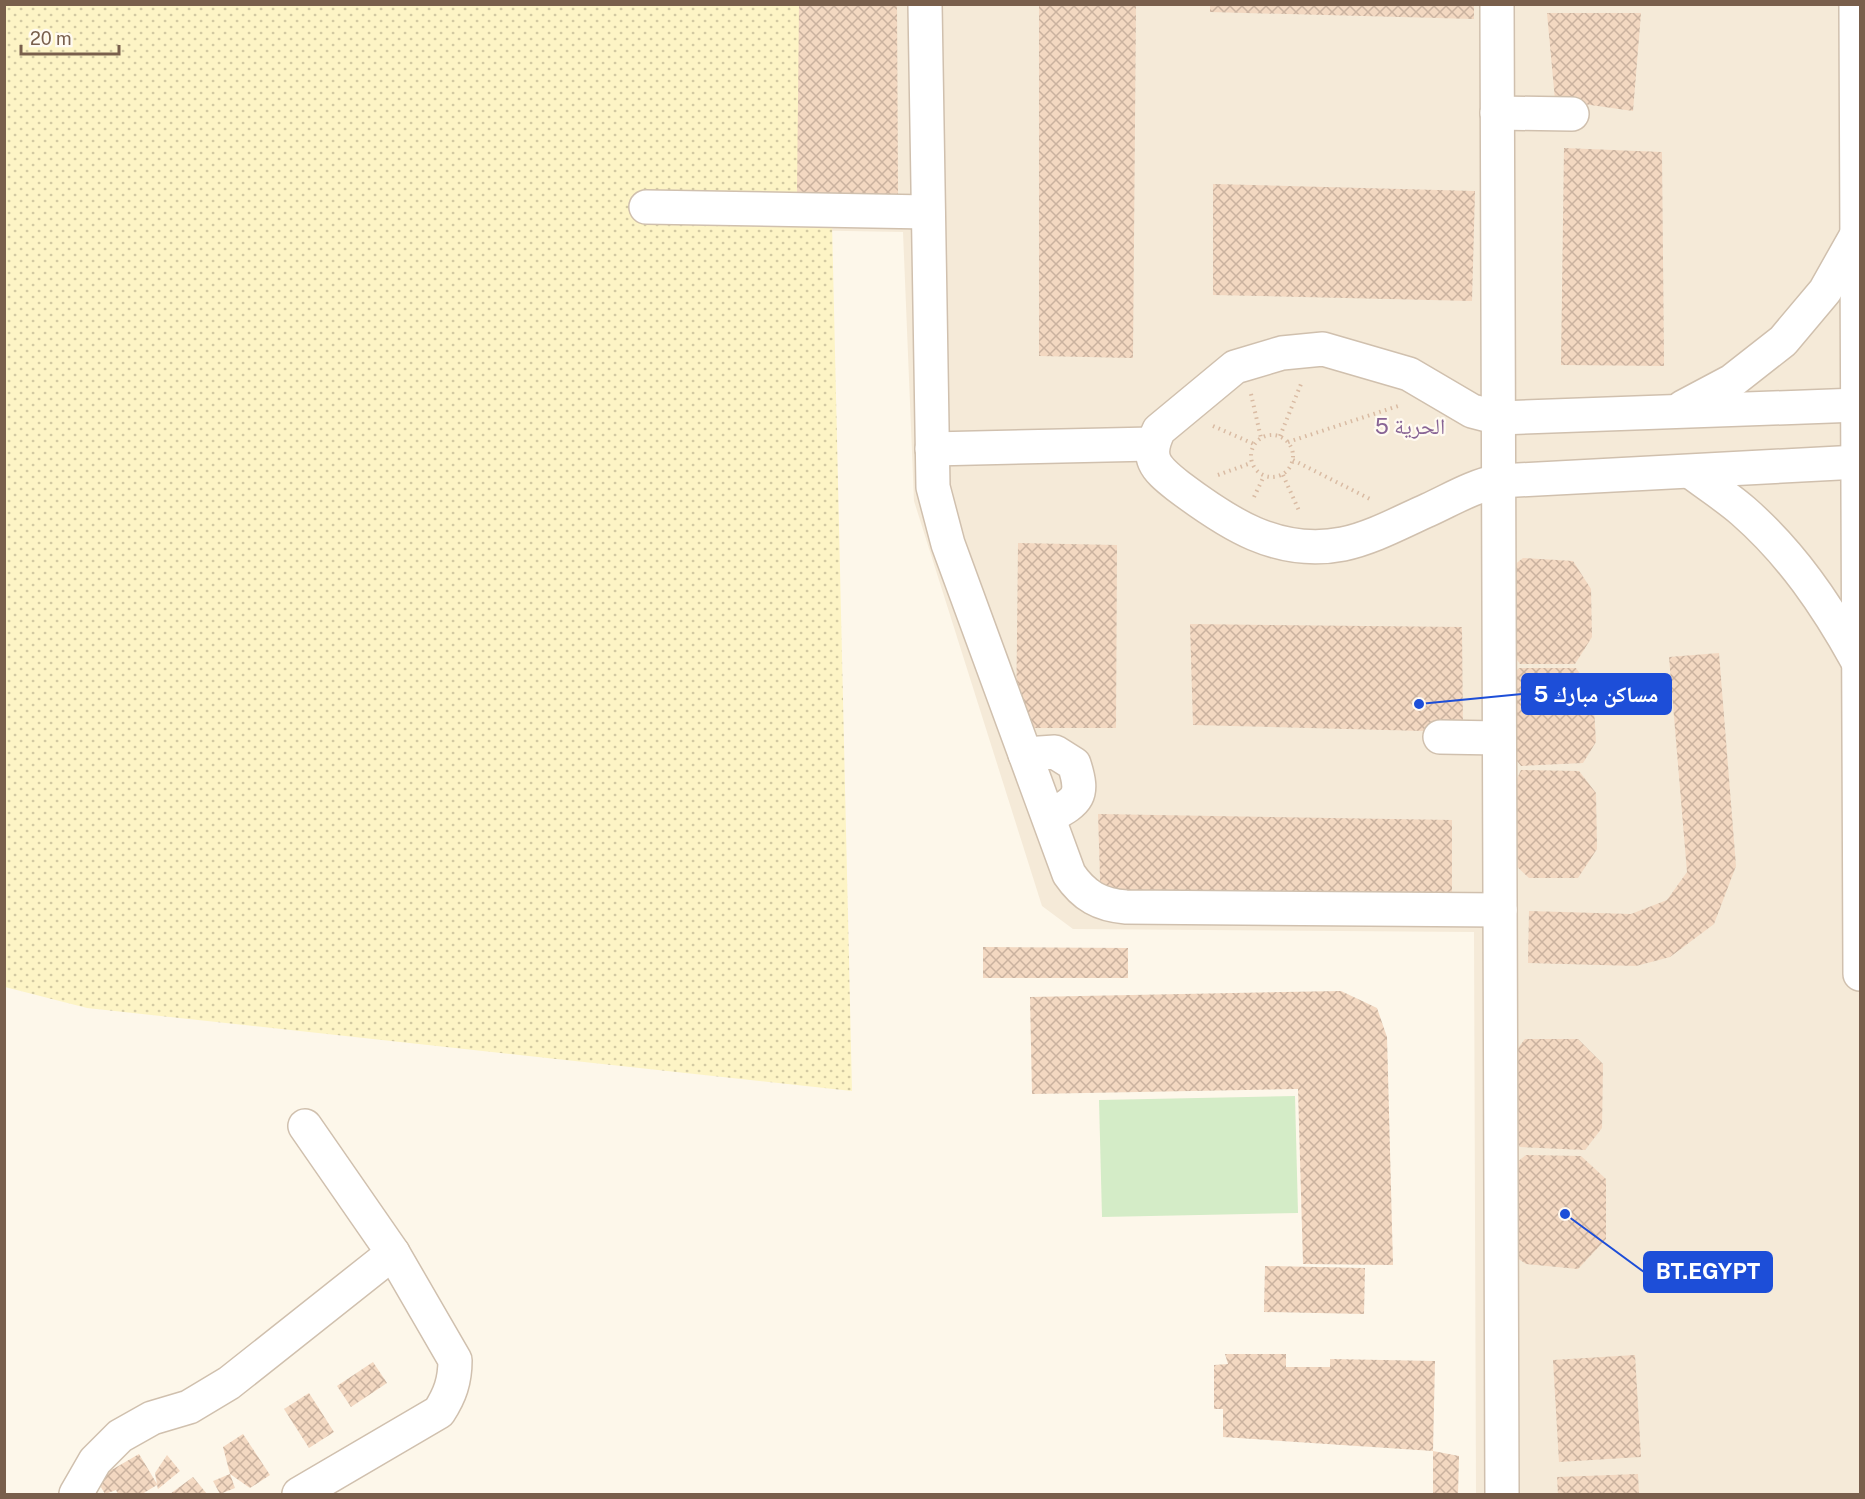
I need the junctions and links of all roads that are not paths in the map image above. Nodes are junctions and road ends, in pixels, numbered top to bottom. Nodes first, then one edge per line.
1 (925, 4) edge
2 (1497, 4) edge
3 (1856, 4) edge
4 (1497, 113) junction
5 (1572, 114) dead end
6 (646, 207) dead end
7 (928, 212) junction
8 (1857, 235) junction
9 (1858, 405) junction
10 (1674, 411) junction
11 (1499, 418) junction
12 (1152, 444) junction
13 (932, 449) junction
14 (1858, 462) junction
15 (1691, 472) junction
16 (1499, 481) junction
17 (1858, 663) junction
18 (1440, 737) dead end
19 (1499, 738) junction
20 (1500, 910) junction
21 (1860, 974) edge
22 (305, 1126) dead end
23 (393, 1253) junction
24 (76, 1494) edge
25 (299, 1494) edge
26 (1502, 1494) edge

1 - 7 street
2 - 4 street
3 - 8 street
4 - 5 street
4 - 11 street
6 - 7 street
7 - 13 street
8 - 9 street
8 - 10 street
9 - 10 street
9 - 14 street
10 - 11 street
11 - 12 street
11 - 16 street
12 - 13 street
12 - 16 street
13 - 20 street
14 - 15 street
14 - 17 street
15 - 16 street
15 - 17 street
16 - 19 street
17 - 21 street
18 - 19 street
19 - 20 street
20 - 26 street
22 - 23 street
23 - 24 street
23 - 25 street

